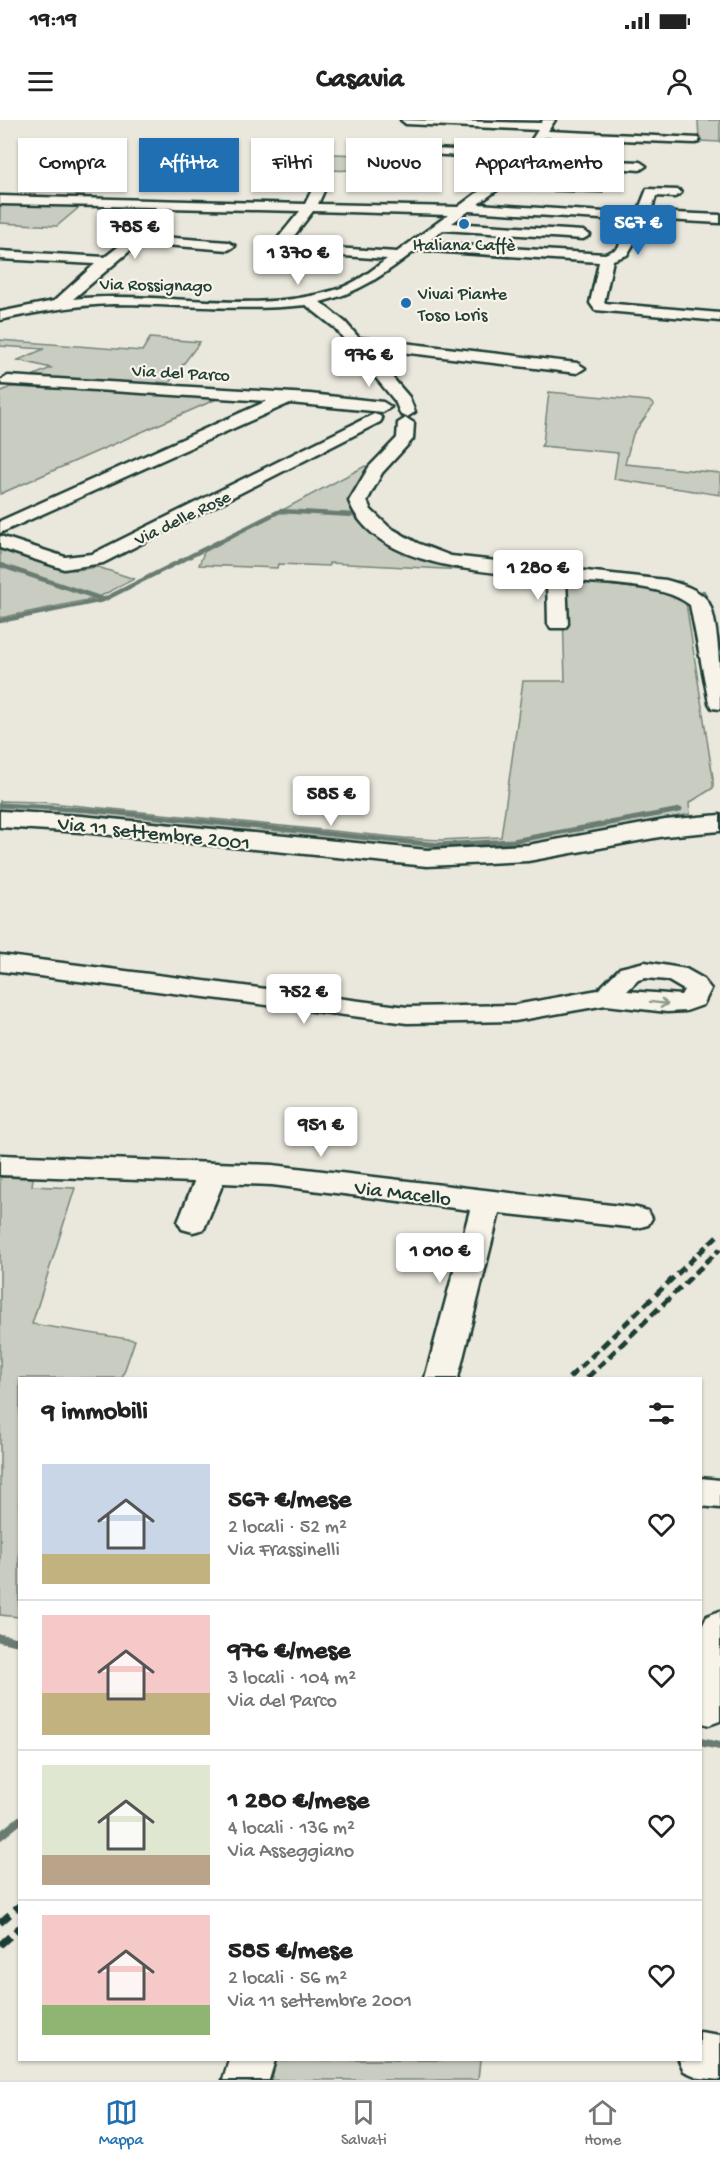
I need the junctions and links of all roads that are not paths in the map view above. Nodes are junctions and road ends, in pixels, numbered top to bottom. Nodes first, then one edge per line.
1 (406, 121) edge
2 (539, 137) edge
3 (695, 140) dead end
4 (442, 149) edge
5 (624, 150) edge
6 (681, 152) dead end
7 (624, 165) edge
8 (640, 166) dead end
9 (316, 192) edge
10 (486, 192) edge
11 (675, 193) dead end
12 (401, 194) dead end
13 (0, 200) edge
14 (165, 203) junction
15 (262, 206) junction
16 (308, 206) junction
17 (392, 208) junction
18 (462, 209) junction
19 (252, 216) dead end
20 (643, 217) junction
21 (720, 219) edge
22 (295, 224) junction
23 (315, 225) dead end
24 (438, 226) junction
25 (583, 235) dead end
26 (136, 239) junction
27 (228, 246) dead end
28 (412, 246) junction
29 (0, 255) edge
30 (398, 256) junction
31 (607, 258) junction
32 (108, 261) junction
33 (73, 293) junction
34 (90, 301) junction
35 (310, 301) junction
36 (59, 304) junction
37 (0, 316) edge
38 (720, 317) edge
39 (354, 342) junction
40 (577, 368) dead end
41 (7, 377) edge
42 (287, 398) junction
43 (390, 414) junction
44 (0, 528) edge
45 (0, 542) edge
46 (556, 574) junction
47 (558, 624) dead end
48 (720, 704) edge
49 (720, 809) edge
50 (0, 819) edge
51 (720, 823) edge
52 (665, 828) junction
53 (0, 963) edge
54 (606, 997) dead end
55 (0, 1165) edge
56 (212, 1173) junction
57 (487, 1202) junction
58 (637, 1218) dead end
59 (193, 1222) dead end
60 (441, 1377) edge
61 (702, 1492) edge
62 (720, 1494) edge
63 (720, 1627) edge
64 (709, 1707) dead end
65 (702, 2055) edge
66 (720, 2058) edge
67 (252, 2061) edge
68 (246, 2080) edge

1 - 2 street
2 - 3 street
2 - 4 street
5 - 6 street
7 - 8 street
9 - 16 street
10 - 18 street, Via Rossignago
11 - 20 street
12 - 17 street
13 - 14 street
14 - 15 street
14 - 26 street
15 - 16 street
15 - 19 street
16 - 17 street
16 - 22 street
17 - 18 street
18 - 20 street
18 - 24 street, Via Rossignago
20 - 21 street
20 - 31 street
22 - 23 street
22 - 30 street
24 - 25 street
24 - 28 street, Via Rossignago
26 - 27 street
26 - 32 street
28 - 30 street, Via Rossignago
28 - 31 street
29 - 32 street
30 - 35 street, Via Rossignago
31 - 38 street
32 - 33 street
33 - 34 street
33 - 36 street
34 - 35 street, Via Rossignago
34 - 36 street, Via Rossignago
35 - 39 street
36 - 37 street, Via Rossignago
39 - 40 street
39 - 43 street
41 - 42 street, Via del Parco
42 - 43 street, Via del Parco
42 - 44 street
43 - 45 street, Via delle Rose
43 - 46 street
46 - 47 street
46 - 48 street
49 - 52 main road, Via 11 settembre 2001
50 - 52 main road, Via 11 settembre 2001
51 - 52 main road, Via 11 settembre 2001
53 - 54 street
55 - 56 street, Via Macello
56 - 57 street, Via Macello
56 - 59 street
57 - 58 street, Via Macello
57 - 60 street
61 - 62 street
63 - 64 street
65 - 66 street
67 - 68 street

